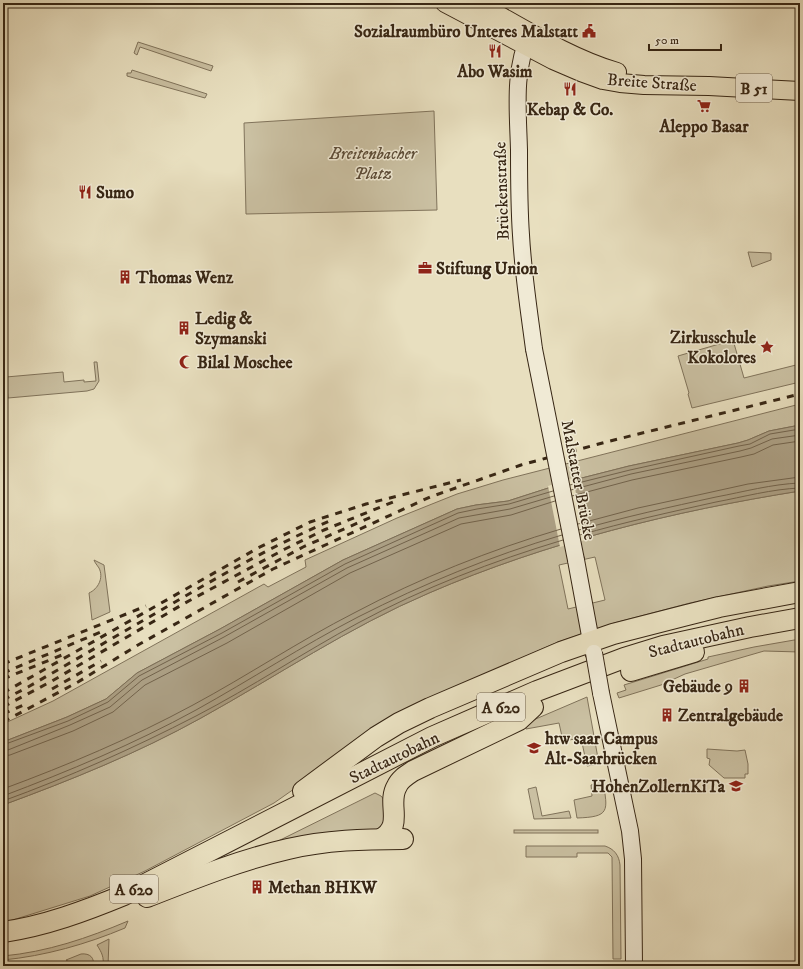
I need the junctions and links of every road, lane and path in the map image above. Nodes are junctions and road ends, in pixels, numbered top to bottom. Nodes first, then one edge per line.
1 (445, 3) edge
2 (477, 3) edge
3 (528, 39) junction
4 (800, 91) edge
5 (534, 349) joint
6 (800, 592) edge
7 (800, 618) edge
8 (800, 631) edge
9 (593, 647) junction
10 (533, 707) junction
11 (395, 812) junction
12 (381, 839) junction
13 (221, 845) junction
14 (147, 897) junction
15 (3, 932) edge
16 (3, 945) edge
17 (634, 966) edge

1 - 3 main road, Breite Straße / B 51
2 - 3 main road, Breite Straße / B 51
3 - 4 main road, Breite Straße / B 51
3 - 5 main road, Brückenstraße
5 - 9 main road, Malstatter Brücke, bridge
6 - 9 highway
7 - 13 highway, Stadtautobahn / A 620
8 - 10 highway, Stadtautobahn / A 620
9 - 13 highway
9 - 17 main road, Malstatter Brücke, bridge
10 - 11 highway
10 - 14 highway, Stadtautobahn / A 620
11 - 12 highway
11 - 12 highway
12 - 14 highway
13 - 15 highway, Stadtautobahn / A 620
14 - 16 highway, Stadtautobahn / A 620

